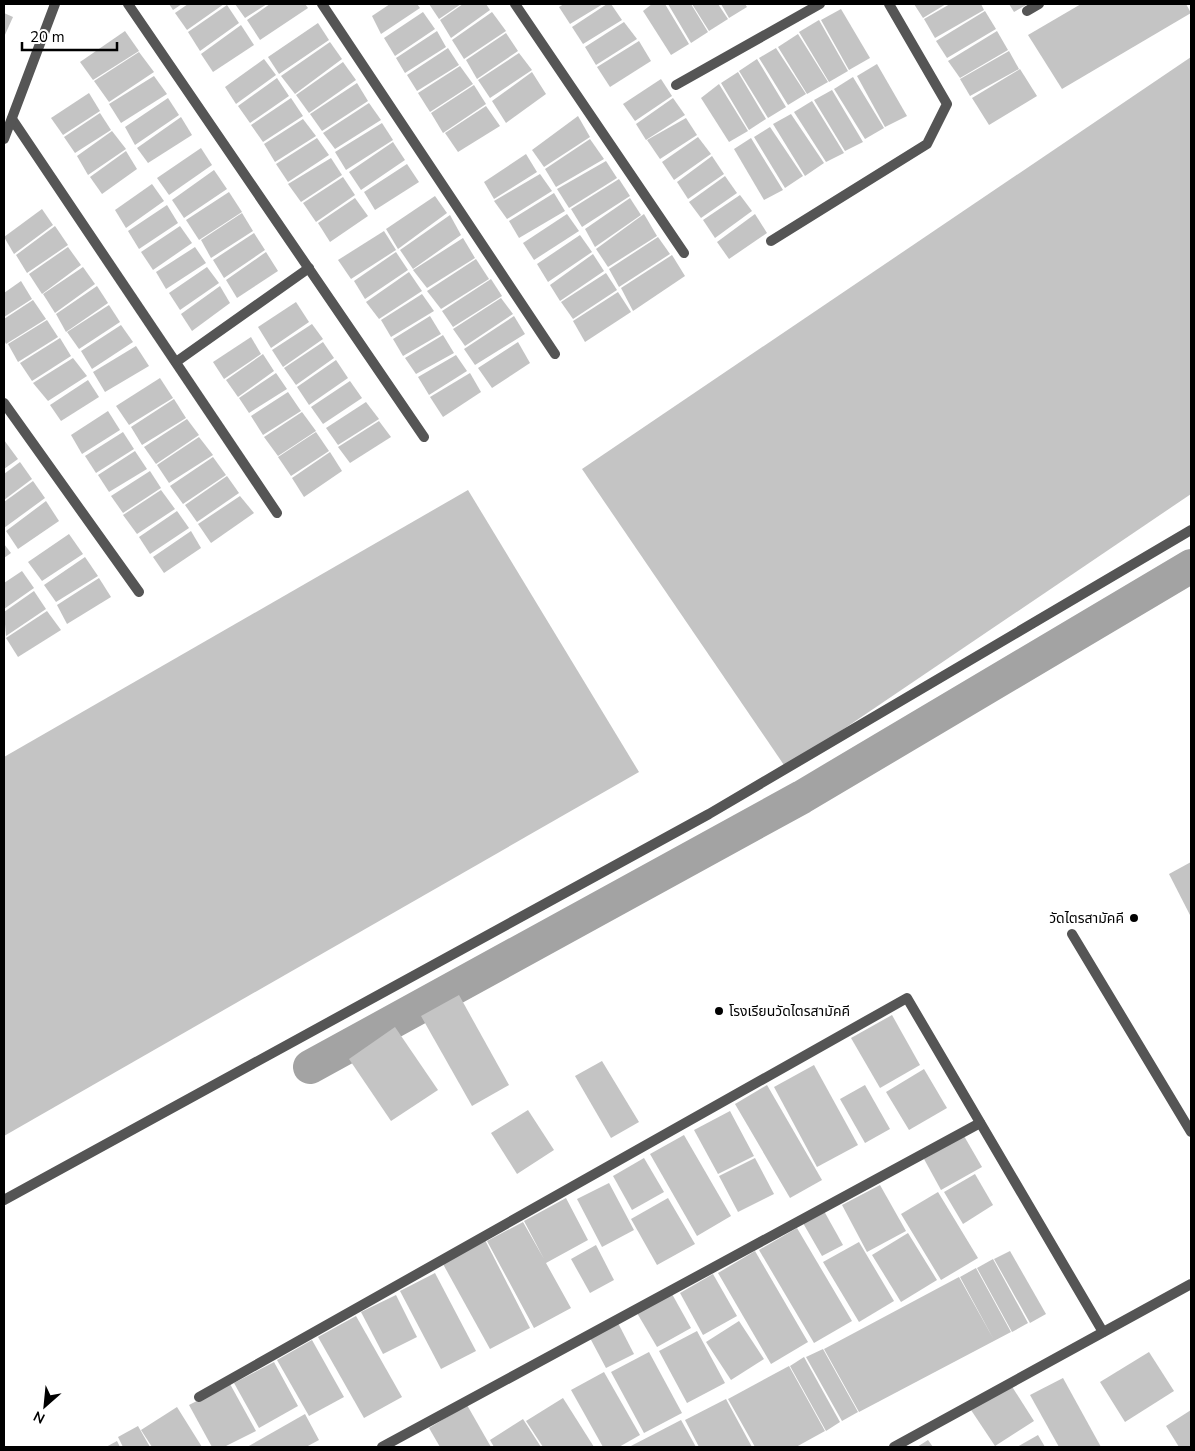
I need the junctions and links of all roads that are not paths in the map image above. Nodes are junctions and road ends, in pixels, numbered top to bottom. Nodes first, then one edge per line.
1 (55, 4) edge
2 (128, 4) edge
3 (322, 4) edge
4 (515, 4) edge
5 (820, 4) edge
6 (889, 4) edge
7 (1039, 4) edge
8 (1027, 11) dead end
9 (676, 85) dead end
10 (12, 119) junction
11 (4, 139) edge
12 (771, 241) dead end
13 (684, 253) dead end
14 (309, 268) junction
15 (555, 354) dead end
16 (176, 362) junction
17 (4, 402) edge
18 (424, 437) dead end
19 (277, 513) dead end
20 (1191, 530) edge
21 (138, 592) dead end
22 (1072, 934) dead end
23 (980, 1123) junction
24 (1191, 1132) edge
25 (4, 1200) edge
26 (1191, 1284) edge
27 (1103, 1332) junction
28 (199, 1396) dead end
29 (382, 1447) edge
30 (894, 1447) edge

1 - 10 street
2 - 14 street
3 - 15 street
4 - 13 street
5 - 9 street
6 - 12 street
7 - 8 street
10 - 11 street
10 - 16 street
14 - 16 street
14 - 18 street
16 - 19 street
17 - 21 street
20 - 25 street
22 - 24 street
23 - 27 street
23 - 28 street
23 - 29 street
26 - 27 street
27 - 30 street

